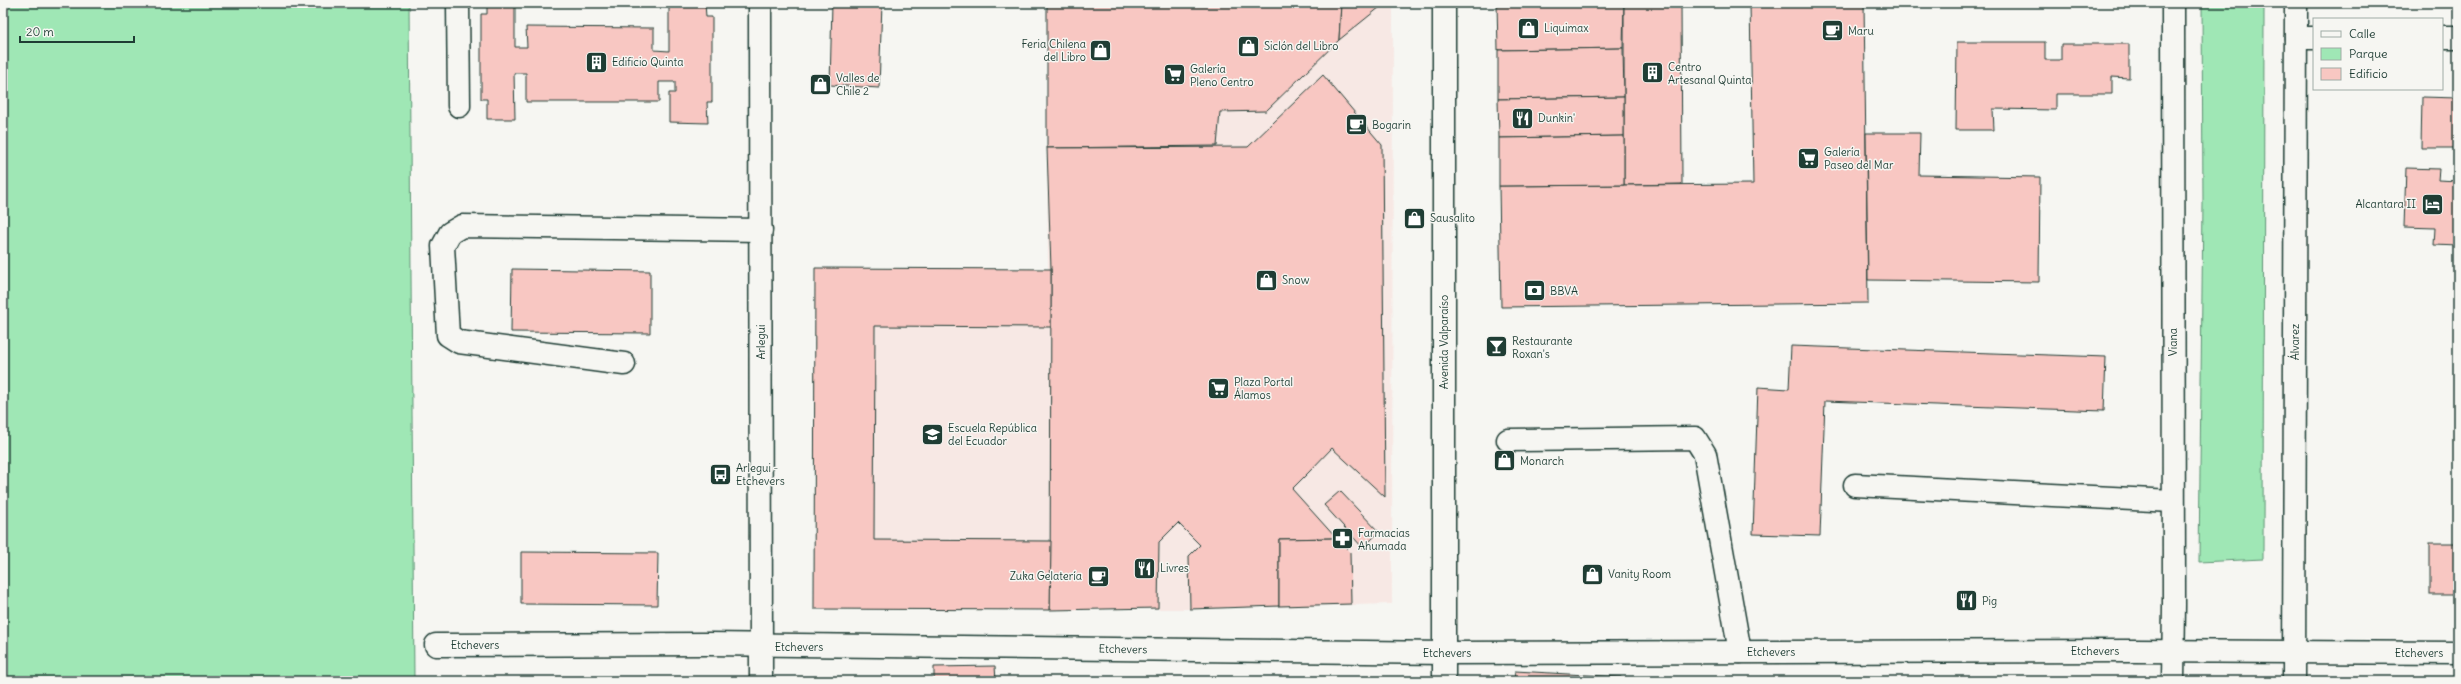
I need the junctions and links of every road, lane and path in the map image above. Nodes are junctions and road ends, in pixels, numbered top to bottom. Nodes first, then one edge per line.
1 (458, 3) edge
2 (760, 3) edge
3 (1444, 3) edge
4 (2173, 3) edge
5 (2296, 3) edge
6 (2443, 37) edge
7 (2458, 37) edge
8 (2305, 38) edge
9 (459, 106) dead end
10 (761, 230) junction
11 (624, 364) dead end
12 (1508, 440) dead end
13 (1855, 485) dead end
14 (2173, 501) junction
15 (436, 645) dead end
16 (761, 646) junction
17 (2173, 651) junction
18 (1740, 652) junction
19 (1444, 653) junction
20 (2295, 653) junction
21 (2458, 653) edge
22 (761, 681) edge
23 (1444, 681) edge
24 (2173, 681) edge
25 (2294, 681) edge

1 - 9 street
2 - 10 street, Arlegui
3 - 19 street, Avenida Valparaíso
4 - 14 street, Viana
5 - 8 street, Álvarez
6 - 7 street
8 - 20 street, Álvarez
10 - 11 street
10 - 16 street, Arlegui
12 - 18 street
13 - 14 street
14 - 17 street, Viana
15 - 16 street, Etchevers
16 - 19 street, Etchevers
16 - 22 street, Arlegui
17 - 18 street, Etchevers
17 - 20 street, Etchevers
17 - 24 street, Viana
18 - 19 street, Etchevers
19 - 23 street, Avenida Valparaíso
20 - 21 street, Etchevers
20 - 25 street, Álvarez

